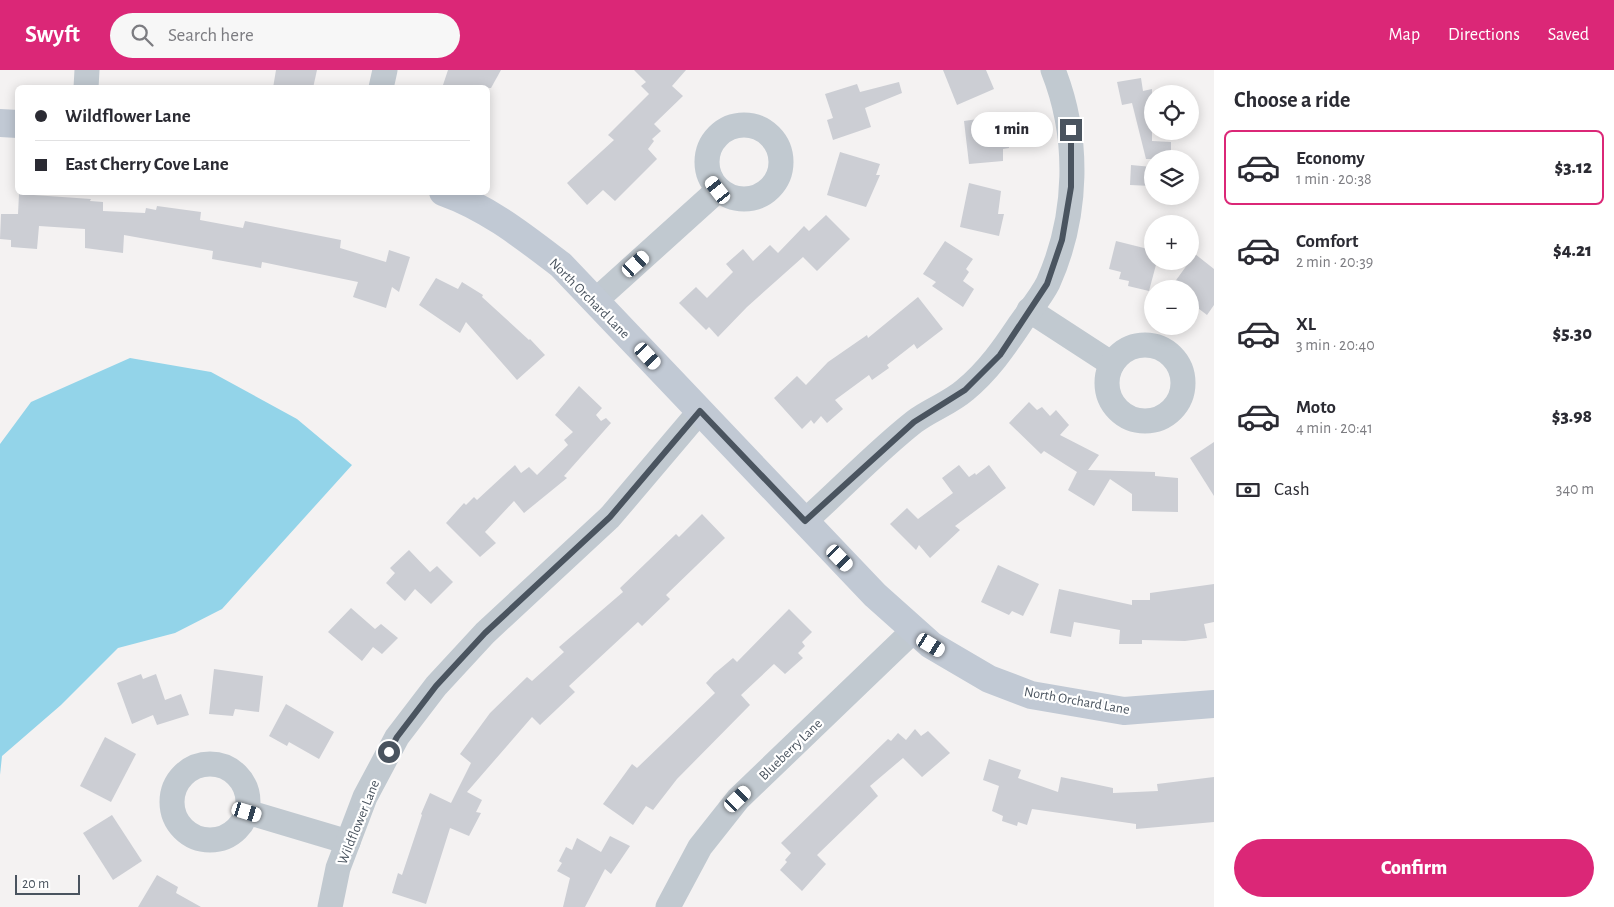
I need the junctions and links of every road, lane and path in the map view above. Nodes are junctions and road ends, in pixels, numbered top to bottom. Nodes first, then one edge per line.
1 (88, 70) edge
2 (385, 70) edge
3 (1053, 70) edge
4 (86, 85) edge
5 (382, 85) edge
6 (0, 123) edge
7 (15, 124) edge
8 (718, 190) dead end
9 (451, 195) edge
10 (595, 301) junction
11 (1029, 310) junction
12 (1112, 364) dead end
13 (700, 411) junction
14 (805, 521) junction
15 (914, 630) junction
16 (1214, 704) edge
17 (247, 812) dead end
18 (348, 842) junction
19 (330, 907) edge
20 (668, 907) edge

1 - 4 street
2 - 5 street
3 - 11 street
6 - 7 street
8 - 10 street
9 - 10 street, North Orchard Lane
10 - 13 street, North Orchard Lane
11 - 12 street
11 - 14 street
13 - 14 street, North Orchard Lane
13 - 18 street, Wildflower Lane
14 - 15 street, North Orchard Lane
15 - 16 street, North Orchard Lane
15 - 20 street, Blueberry Lane
17 - 18 street
18 - 19 street, Wildflower Lane

